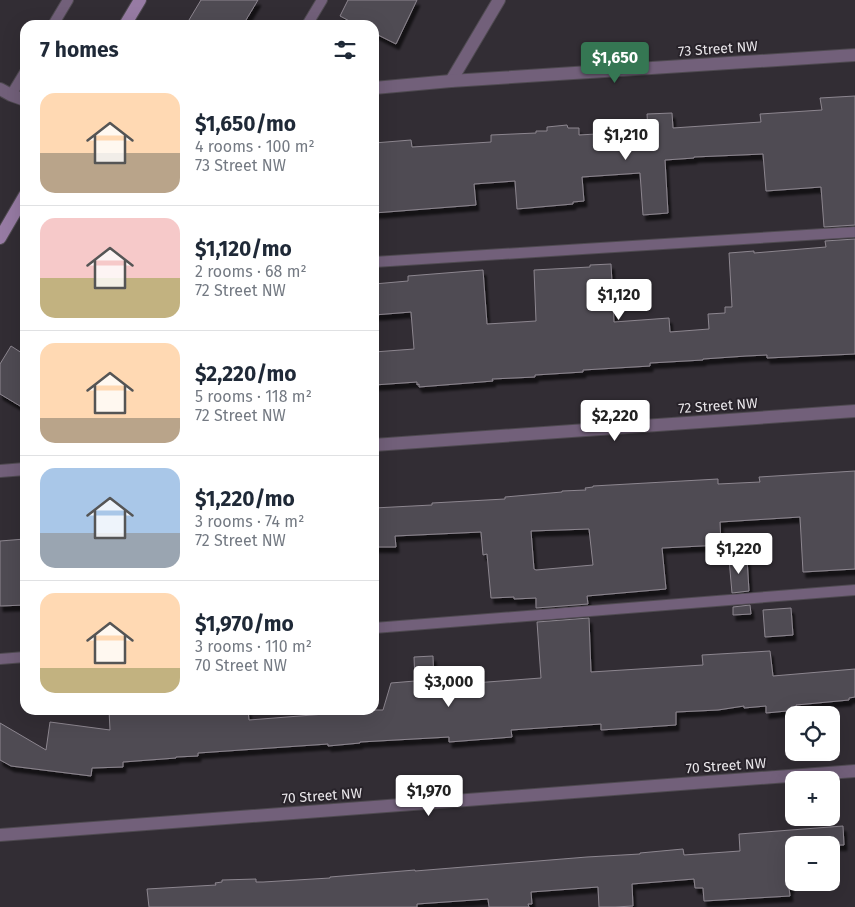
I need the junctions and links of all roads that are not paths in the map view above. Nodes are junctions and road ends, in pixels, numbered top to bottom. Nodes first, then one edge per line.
1 (68, 0) edge
2 (140, 0) edge
3 (322, 0) edge
4 (499, 0) edge
5 (56, 20) edge
6 (129, 20) edge
7 (311, 20) edge
8 (855, 56) edge
9 (20, 77) edge
10 (451, 81) junction
11 (379, 88) edge
12 (6, 92) edge
13 (20, 98) edge
14 (20, 204) edge
15 (855, 232) edge
16 (0, 238) edge
17 (379, 262) edge
18 (855, 411) edge
19 (379, 445) edge
20 (20, 469) edge
21 (0, 471) edge
22 (855, 590) edge
23 (379, 628) edge
24 (20, 656) edge
25 (0, 658) edge
26 (855, 771) edge
27 (0, 835) edge

1 - 5 lane
2 - 6 street
3 - 7 lane
4 - 10 street
8 - 10 street, 73 Street NW
9 - 12 lane
10 - 11 street, 73 Street NW
12 - 13 street
14 - 16 street
15 - 17 lane
18 - 19 street, 72 Street NW
20 - 21 street
22 - 23 lane
24 - 25 lane
26 - 27 street, 70 Street NW

